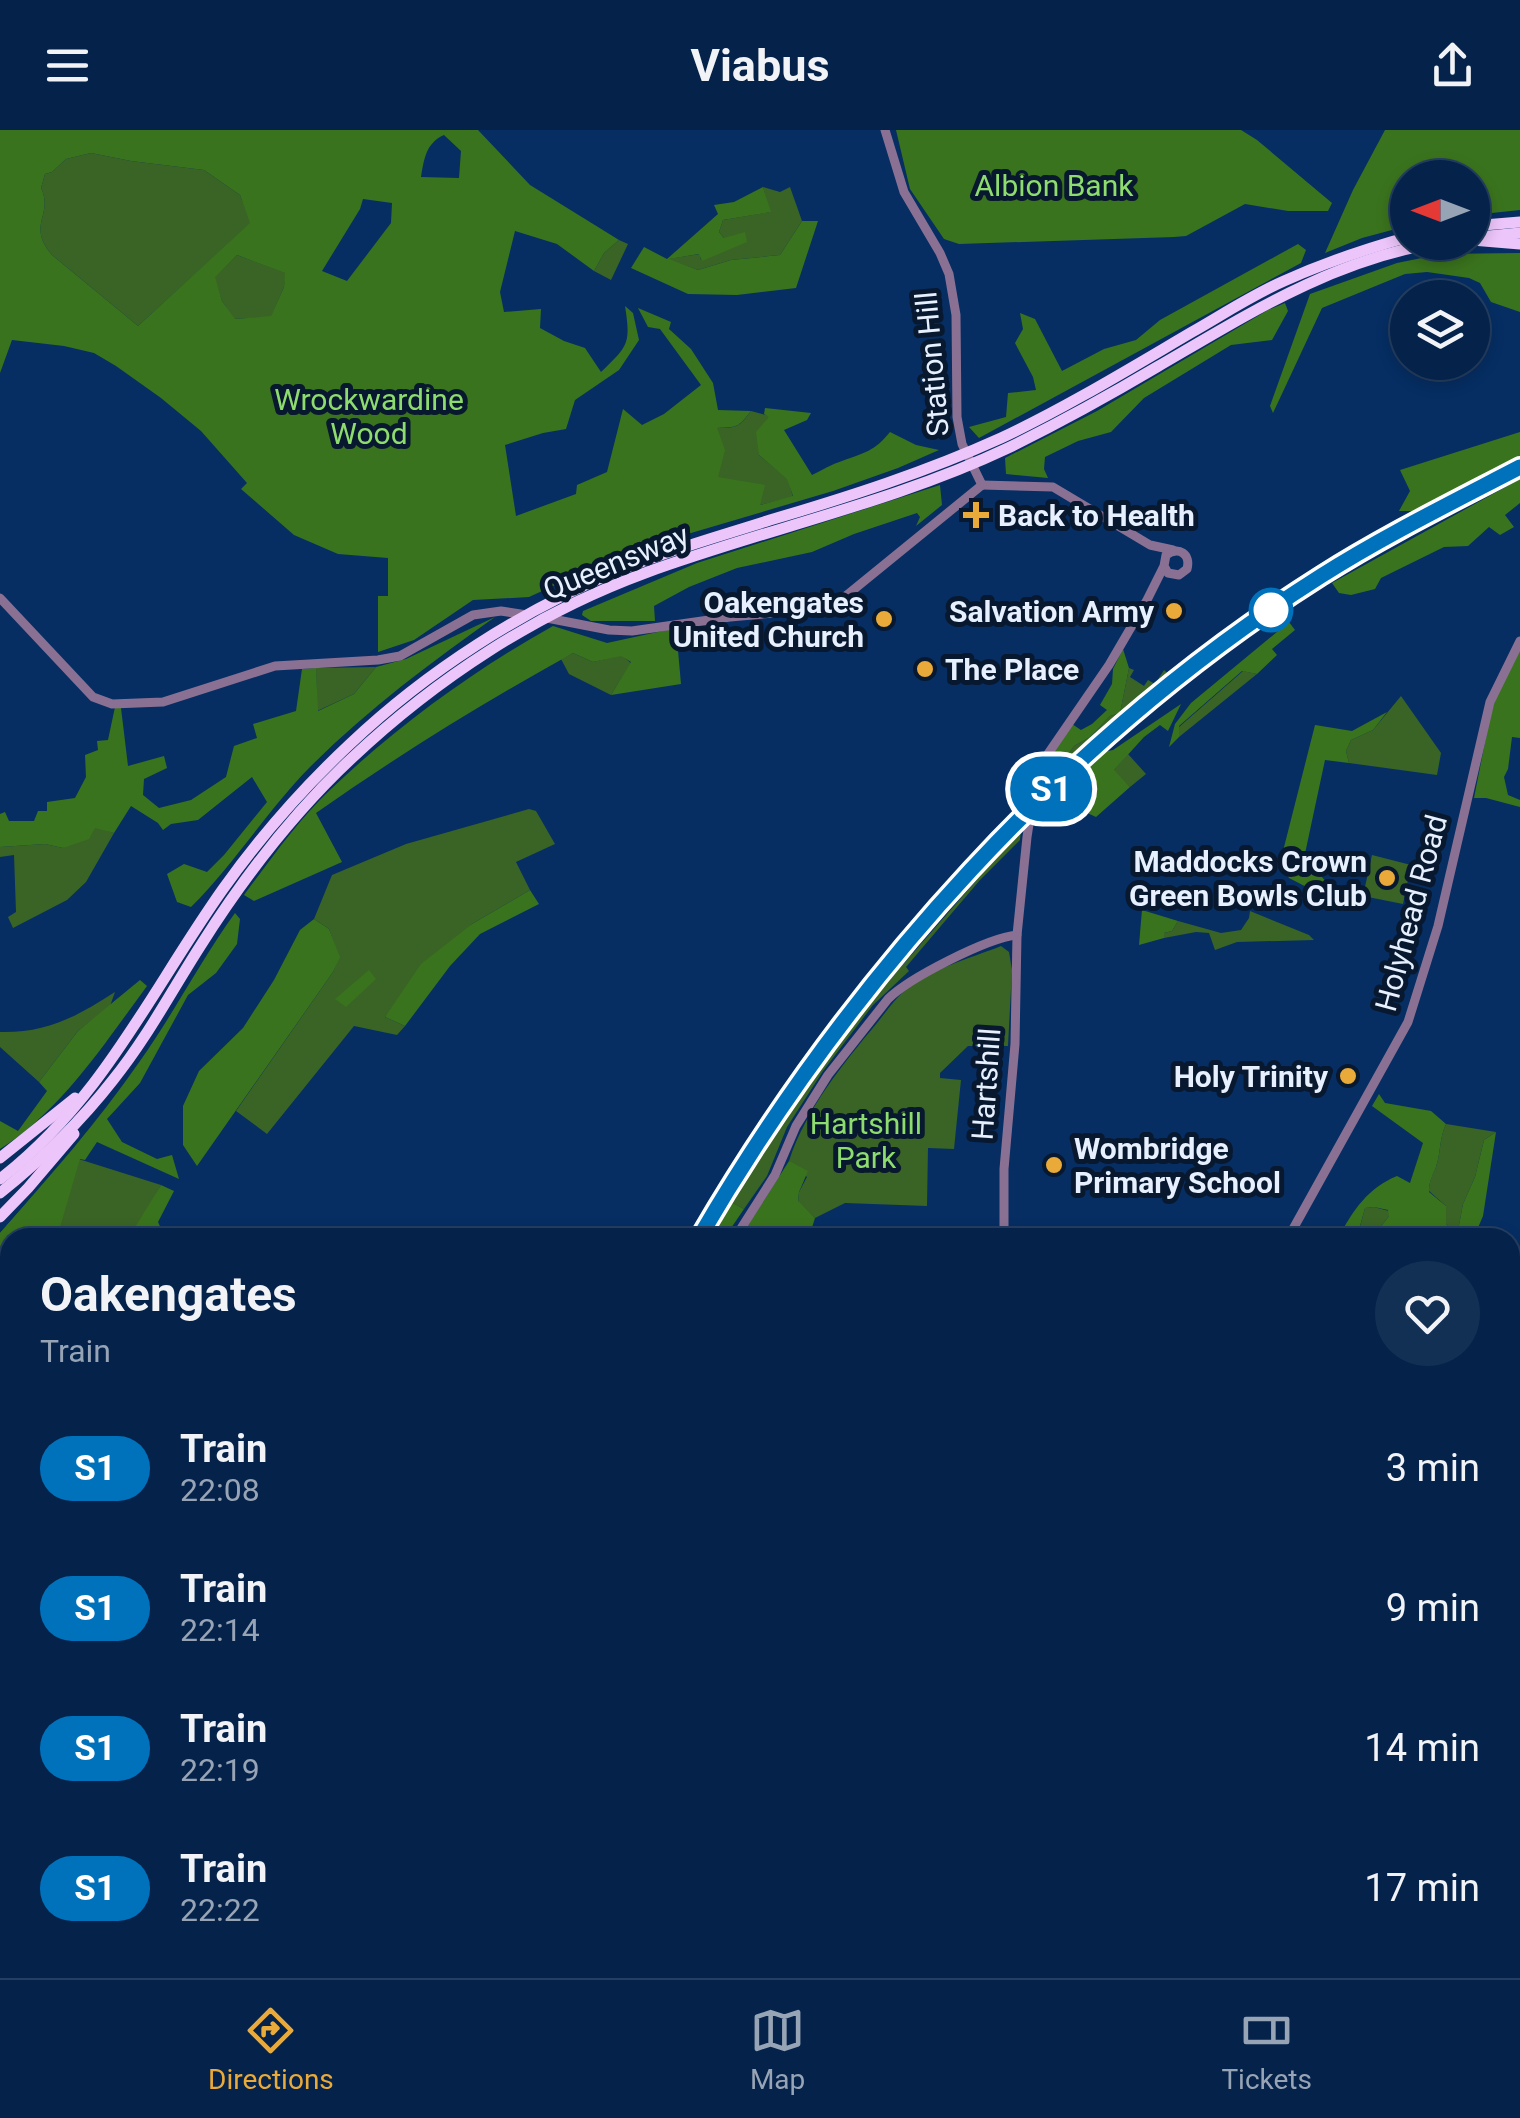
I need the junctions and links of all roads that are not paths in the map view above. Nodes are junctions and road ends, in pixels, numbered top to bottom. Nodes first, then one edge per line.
1 (886, 130) edge
2 (1520, 222) edge
3 (1490, 224) edge
4 (1520, 234) edge
5 (1490, 237) edge
6 (1490, 241) edge
7 (1390, 242) edge
8 (1520, 244) edge
9 (1390, 253) edge
10 (1002, 444) junction
11 (933, 472) junction
12 (982, 485) junction
13 (1150, 544) junction
14 (1174, 550) junction
15 (1164, 564) junction
16 (1176, 576) junction
17 (0, 598) edge
18 (1147, 600) junction
19 (1520, 640) edge
20 (1017, 935) junction
21 (112, 1061) junction
22 (112, 1082) junction
23 (0, 1158) edge
24 (0, 1179) edge
25 (0, 1193) edge
26 (0, 1216) edge
27 (741, 1228) edge
28 (1004, 1228) edge
29 (1294, 1228) edge

1 - 12 street, Station Hill
2 - 3 highway
4 - 5 highway
6 - 8 highway
7 - 10 highway, Queensway
9 - 10 highway, Queensway
10 - 11 highway, Queensway
11 - 21 highway, Queensway
11 - 22 highway, Queensway
12 - 13 street
12 - 17 street
13 - 14 street
13 - 15 street
14 - 15 street
14 - 16 street
15 - 16 street
15 - 18 street
16 - 18 street
18 - 20 street, Hartshill
19 - 29 street, Holyhead Road
20 - 27 street
20 - 28 street, Hartshill
21 - 23 highway
21 - 24 highway, Queensway
22 - 25 highway, Queensway
22 - 26 highway

